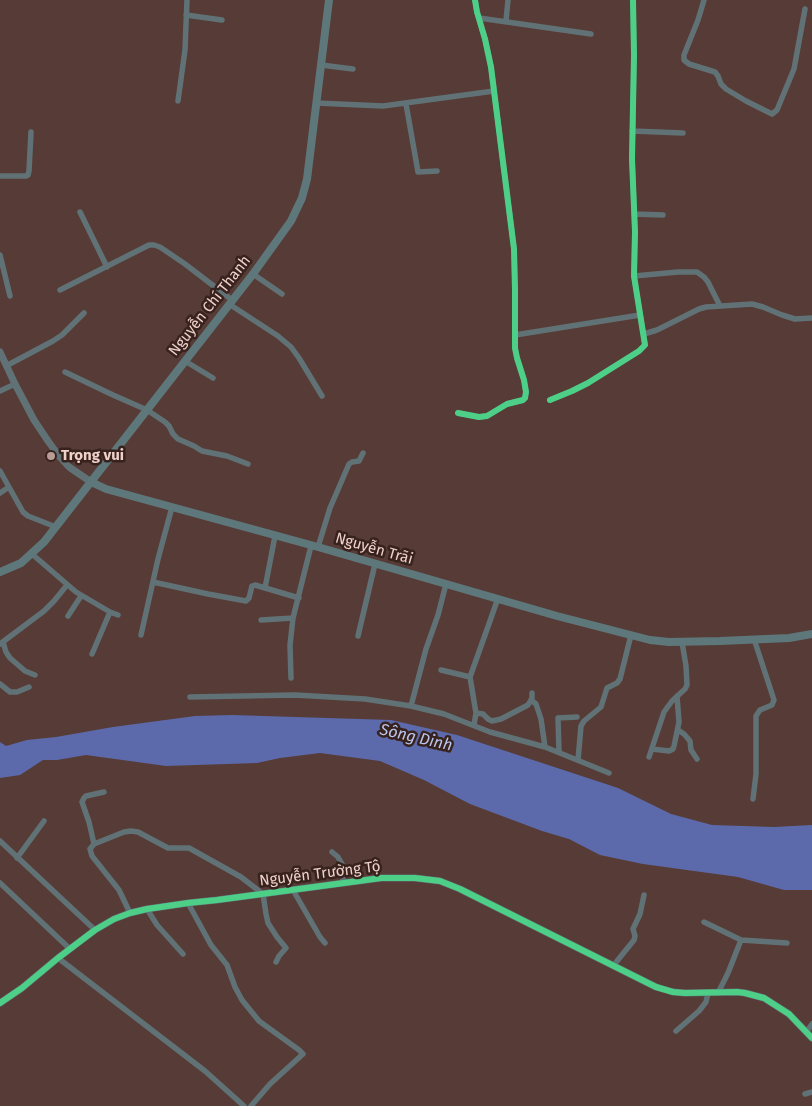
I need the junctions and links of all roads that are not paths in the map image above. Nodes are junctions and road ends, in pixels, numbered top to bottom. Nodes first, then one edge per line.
1 (187, 0) edge
2 (329, 0) edge
3 (475, 0) edge
4 (508, 0) edge
5 (633, 0) edge
6 (704, 0) edge
7 (805, 9) dead end
8 (186, 15) junction
9 (479, 18) junction
10 (222, 20) dead end
11 (506, 21) junction
12 (591, 34) dead end
13 (321, 65) junction
14 (353, 69) dead end
15 (494, 91) junction
16 (178, 101) dead end
17 (316, 104) junction
18 (406, 104) junction
19 (632, 131) junction
20 (31, 132) dead end
21 (683, 133) dead end
22 (437, 171) dead end
23 (0, 176) edge
24 (80, 212) dead end
25 (634, 214) junction
26 (662, 215) dead end
27 (0, 255) edge
28 (107, 267) junction
29 (253, 274) junction
30 (634, 276) junction
31 (60, 290) dead end
32 (282, 294) dead end
33 (10, 296) dead end
34 (231, 302) junction
35 (720, 306) junction
36 (84, 313) dead end
37 (640, 315) junction
38 (812, 318) edge
39 (644, 334) junction
40 (515, 335) junction
41 (0, 352) edge
42 (186, 361) junction
43 (6, 366) junction
44 (65, 372) dead end
45 (214, 378) dead end
46 (15, 384) junction
47 (0, 391) edge
48 (322, 396) dead end
49 (550, 400) dead end
50 (147, 410) junction
51 (458, 413) dead end
52 (363, 453) dead end
53 (248, 464) dead end
54 (0, 471) edge
55 (91, 482) junction
56 (8, 487) junction
57 (0, 494) edge
58 (172, 507) junction
59 (56, 527) junction
60 (275, 536) junction
61 (315, 546) junction
62 (32, 554) junction
63 (375, 564) junction
64 (0, 572) edge
65 (153, 582) junction
66 (446, 584) junction
67 (67, 585) junction
68 (265, 588) junction
69 (81, 596) junction
70 (299, 598) junction
71 (498, 598) junction
72 (110, 612) junction
73 (118, 615) dead end
74 (68, 616) dead end
75 (294, 618) junction
76 (261, 620) dead end
77 (812, 634) edge
78 (141, 635) dead end
79 (630, 635) junction
80 (358, 636) dead end
81 (754, 639) junction
82 (682, 642) junction
83 (2, 643) edge
84 (92, 654) dead end
85 (441, 670) dead end
86 (35, 675) dead end
87 (470, 677) junction
88 (291, 678) dead end
89 (0, 684) edge
90 (29, 688) dead end
91 (532, 693) dead end
92 (190, 696) dead end
93 (677, 696) junction
94 (531, 700) junction
95 (411, 706) junction
96 (476, 713) junction
97 (577, 717) dead end
98 (474, 725) junction
99 (678, 730) junction
100 (545, 747) junction
101 (652, 749) junction
102 (559, 752) junction
103 (649, 757) dead end
104 (578, 760) junction
105 (698, 760) dead end
106 (609, 773) dead end
107 (104, 792) dead end
108 (753, 799) dead end
109 (44, 821) dead end
110 (0, 841) edge
111 (94, 844) junction
112 (332, 852) dead end
113 (18, 858) junction
114 (0, 883) edge
115 (343, 883) junction
116 (293, 890) junction
117 (263, 894) junction
118 (644, 895) dead end
119 (188, 903) junction
120 (148, 909) junction
121 (130, 913) junction
122 (704, 922) dead end
123 (95, 930) junction
124 (741, 940) junction
125 (325, 943) dead end
126 (787, 943) dead end
127 (70, 949) junction
128 (183, 954) dead end
129 (58, 958) junction
130 (276, 962) dead end
131 (613, 966) junction
132 (708, 993) junction
133 (718, 993) junction
134 (0, 1003) edge
135 (812, 1024) edge
136 (676, 1031) dead end
137 (807, 1031) junction
138 (812, 1038) edge
139 (244, 1106) edge
140 (251, 1106) edge

1 - 8 street
2 - 13 main road, Nguyễn Chí Thanh
3 - 9 street
4 - 11 street
5 - 19 street
6 - 7 street
8 - 10 street
8 - 16 street
9 - 11 street
9 - 15 street
11 - 12 street
13 - 14 street
13 - 17 main road, Nguyễn Chí Thanh
15 - 18 street
15 - 40 street
17 - 18 street
17 - 29 main road, Nguyễn Chí Thanh
18 - 22 street
19 - 21 street
19 - 25 street
20 - 23 street
24 - 28 street
25 - 26 street
25 - 30 street
27 - 33 street
28 - 31 street
28 - 34 street
29 - 32 street
29 - 34 main road, Nguyễn Chí Thanh
30 - 35 street
30 - 37 street
34 - 42 main road, Nguyễn Chí Thanh
34 - 48 street
35 - 38 street
35 - 39 street
36 - 43 street
37 - 39 street
37 - 40 street
39 - 49 street
40 - 51 street
41 - 43 street, Nguyễn Trãi
42 - 45 street
42 - 50 main road, Nguyễn Chí Thanh
43 - 46 street, Nguyễn Trãi
44 - 50 street
46 - 47 street
46 - 55 street, Nguyễn Trãi
50 - 53 street
50 - 55 main road, Nguyễn Chí Thanh
52 - 61 street
54 - 56 street
55 - 58 main road, Nguyễn Trãi
55 - 59 main road, Nguyễn Chí Thanh
56 - 57 street
56 - 59 street
58 - 60 main road, Nguyễn Trãi
58 - 65 street
59 - 62 main road, Nguyễn Chí Thanh
60 - 61 main road, Nguyễn Trãi
60 - 68 street
61 - 63 main road, Nguyễn Trãi
61 - 70 street
62 - 64 main road, Nguyễn Chí Thanh
62 - 67 street
63 - 66 main road, Nguyễn Trãi
63 - 80 street
65 - 68 street
65 - 78 street
66 - 71 main road, Nguyễn Trãi
66 - 95 street
67 - 69 street
67 - 83 street
68 - 70 street
69 - 72 street
69 - 74 street
70 - 75 street
71 - 79 main road, Nguyễn Trãi
71 - 87 street
72 - 73 street
72 - 84 street
75 - 76 street
75 - 88 street
77 - 81 main road, Nguyễn Trãi
79 - 82 main road, Nguyễn Trãi
79 - 104 street
81 - 82 main road, Nguyễn Trãi
81 - 108 street
82 - 93 street
83 - 86 street
85 - 87 street
87 - 96 street
89 - 90 street
91 - 94 street
92 - 95 street
93 - 99 street
93 - 101 street
94 - 96 street
94 - 100 street
95 - 98 street
96 - 98 street
97 - 102 street
98 - 100 street
99 - 101 street
99 - 105 street
100 - 102 street
101 - 103 street
102 - 104 street
104 - 106 street
107 - 111 street
109 - 113 street
110 - 113 street
111 - 117 street
111 - 121 street
112 - 115 street
113 - 123 street
114 - 127 street
115 - 116 street, Nguyễn Trường Tộ
115 - 131 street, Nguyễn Trường Tộ
116 - 117 street, Nguyễn Trường Tộ
116 - 125 street
117 - 119 street, Nguyễn Trường Tộ
117 - 130 street
118 - 131 street
119 - 120 street, Nguyễn Trường Tộ
119 - 140 street
120 - 121 street, Nguyễn Trường Tộ
120 - 128 street
121 - 123 street, Nguyễn Trường Tộ
122 - 124 street
123 - 127 street, Nguyễn Trường Tộ
124 - 126 street
124 - 133 street
127 - 129 street, Nguyễn Trường Tộ
129 - 134 street, Nguyễn Trường Tộ
129 - 139 street
131 - 132 street, Nguyễn Trường Tộ
132 - 133 street, Nguyễn Trường Tộ
132 - 136 street
133 - 137 street, Nguyễn Trường Tộ
135 - 137 street
137 - 138 street, Nguyễn Trường Tộ

